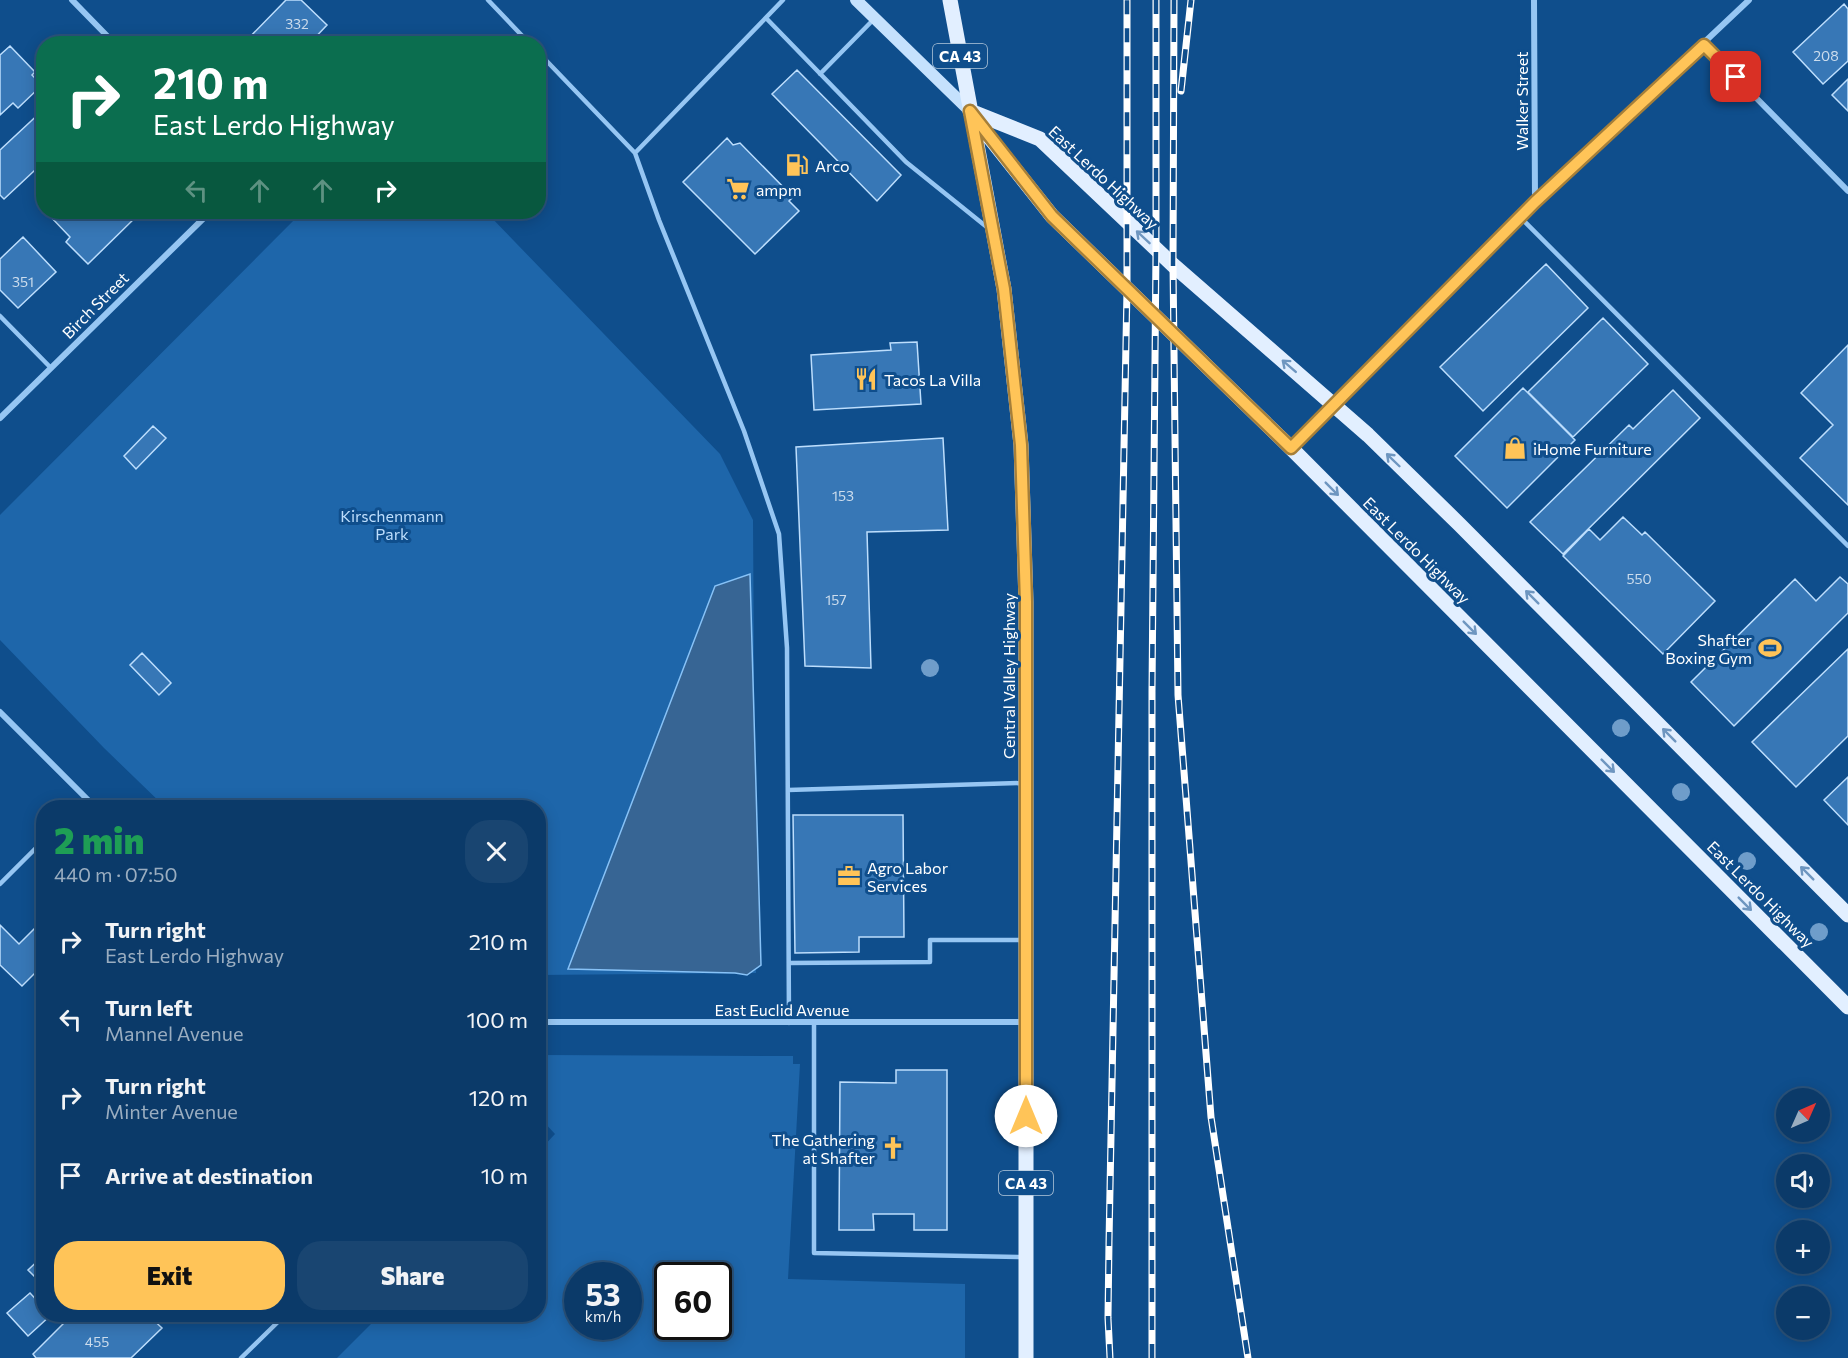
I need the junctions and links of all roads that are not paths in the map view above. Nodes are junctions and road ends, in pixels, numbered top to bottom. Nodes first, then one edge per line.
1 (72, 0) edge
2 (488, 0) edge
3 (783, 0) edge
4 (856, 0) edge
5 (950, 0) edge
6 (1534, 0) edge
7 (1749, 0) edge
8 (766, 18) junction
9 (875, 18) junction
10 (107, 36) edge
11 (522, 36) edge
12 (1704, 45) junction
13 (546, 60) edge
14 (820, 74) junction
15 (970, 111) junction
16 (635, 153) junction
17 (1848, 191) edge
18 (1535, 202) junction
19 (1520, 217) junction
20 (203, 219) edge
21 (993, 232) junction
22 (0, 316) edge
23 (51, 368) junction
24 (1333, 404) junction
25 (0, 418) edge
26 (1291, 448) junction
27 (1848, 546) edge
28 (0, 712) edge
29 (1026, 783) junction
30 (788, 790) junction
31 (86, 798) edge
32 (36, 848) edge
33 (0, 884) edge
34 (1848, 915) edge
35 (1026, 940) junction
36 (789, 963) junction
37 (1848, 1007) edge
38 (546, 1022) edge
39 (814, 1022) junction
40 (1026, 1022) junction
41 (789, 1023) junction
42 (1026, 1257) junction
43 (278, 1322) edge
44 (241, 1358) edge
45 (1026, 1358) edge

1 - 10 street
2 - 11 lane
3 - 8 lane
4 - 9 main road, East Lerdo Highway
5 - 15 main road, Central Valley Highway / CA 43
6 - 18 street, Walker Street
7 - 12 street
8 - 14 lane
8 - 16 lane
9 - 14 lane
9 - 15 main road, East Lerdo Highway
12 - 17 street
12 - 18 street
13 - 16 lane
14 - 21 lane
15 - 21 main road, Central Valley Highway / CA 43
24 -> 15 main road, East Lerdo Highway
15 - 26 main road, East Lerdo Highway
16 - 30 lane
18 - 19 street
19 - 24 street
19 - 27 lane
20 - 23 street, Birch Street
21 - 29 main road, Central Valley Highway / CA 43
22 - 23 lane
23 - 25 street, Birch Street
24 - 26 street
34 -> 24 main road, East Lerdo Highway
26 -> 37 main road, East Lerdo Highway
28 - 31 street
29 - 30 lane
29 - 35 main road, Central Valley Highway / CA 43
30 - 36 lane
32 - 33 lane
35 - 36 lane
35 - 40 main road, Central Valley Highway / CA 43
36 - 41 lane
38 - 41 street, East Euclid Avenue
39 - 40 street, East Euclid Avenue
39 - 41 street, East Euclid Avenue
39 - 42 lane
40 - 42 main road, Central Valley Highway / CA 43
42 - 45 main road, Central Valley Highway / CA 43
43 - 44 lane

